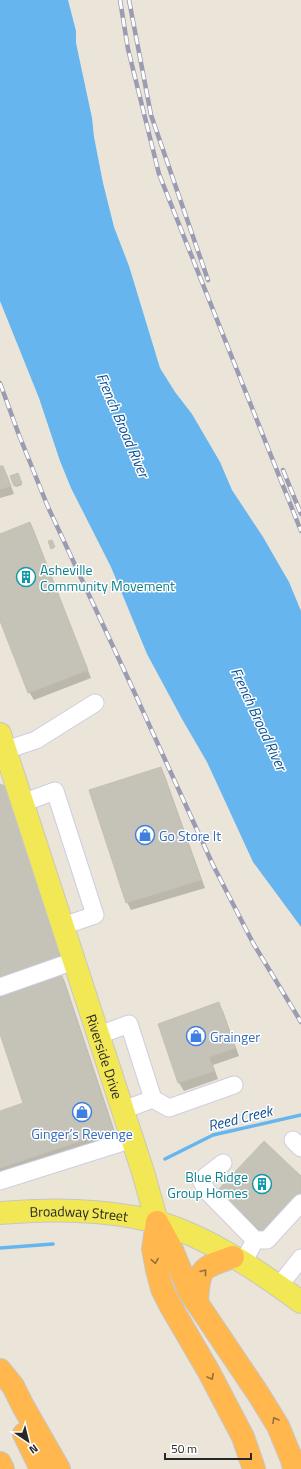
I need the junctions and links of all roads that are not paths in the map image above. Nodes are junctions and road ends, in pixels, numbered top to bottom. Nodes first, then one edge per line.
1 (95, 703) dead end
2 (2, 745) edge
3 (22, 803) junction
4 (63, 926) junction
5 (74, 961) junction
6 (0, 987) edge
7 (99, 1035) junction
8 (234, 1086) dead end
9 (153, 1099) junction
10 (123, 1110) junction
11 (133, 1139) junction
12 (223, 1163) dead end
13 (0, 1181) edge
14 (301, 1203) edge
15 (0, 1213) edge
16 (157, 1222) junction
17 (255, 1240) junction
18 (301, 1258) edge
19 (238, 1260) junction
20 (278, 1286) junction
21 (301, 1302) edge
22 (198, 1303) junction
23 (0, 1370) edge
24 (0, 1378) edge
25 (0, 1463) edge
26 (3, 1469) edge
27 (41, 1469) edge
28 (59, 1469) edge
29 (254, 1469) edge
30 (294, 1469) edge

1 - 2 lane
2 - 3 main road, Riverside Drive
3 - 4 main road, Riverside Drive
3 - 4 lane
4 - 5 main road, Riverside Drive
5 - 6 lane
5 - 7 main road, Riverside Drive
7 - 9 lane
7 - 10 main road, Riverside Drive
8 - 9 lane
9 - 10 lane
10 - 11 main road, Riverside Drive
11 - 13 lane
11 - 16 main road, Riverside Drive
12 - 17 lane
14 - 17 lane
15 - 16 main road, Broadway Street
16 - 19 main road
16 - 22 highway
16 -> 29 highway
17 - 19 lane
18 - 20 lane
19 - 20 main road
22 -> 19 highway
20 - 21 main road
30 -> 22 highway
23 - 28 highway
24 - 27 highway
25 - 26 highway

